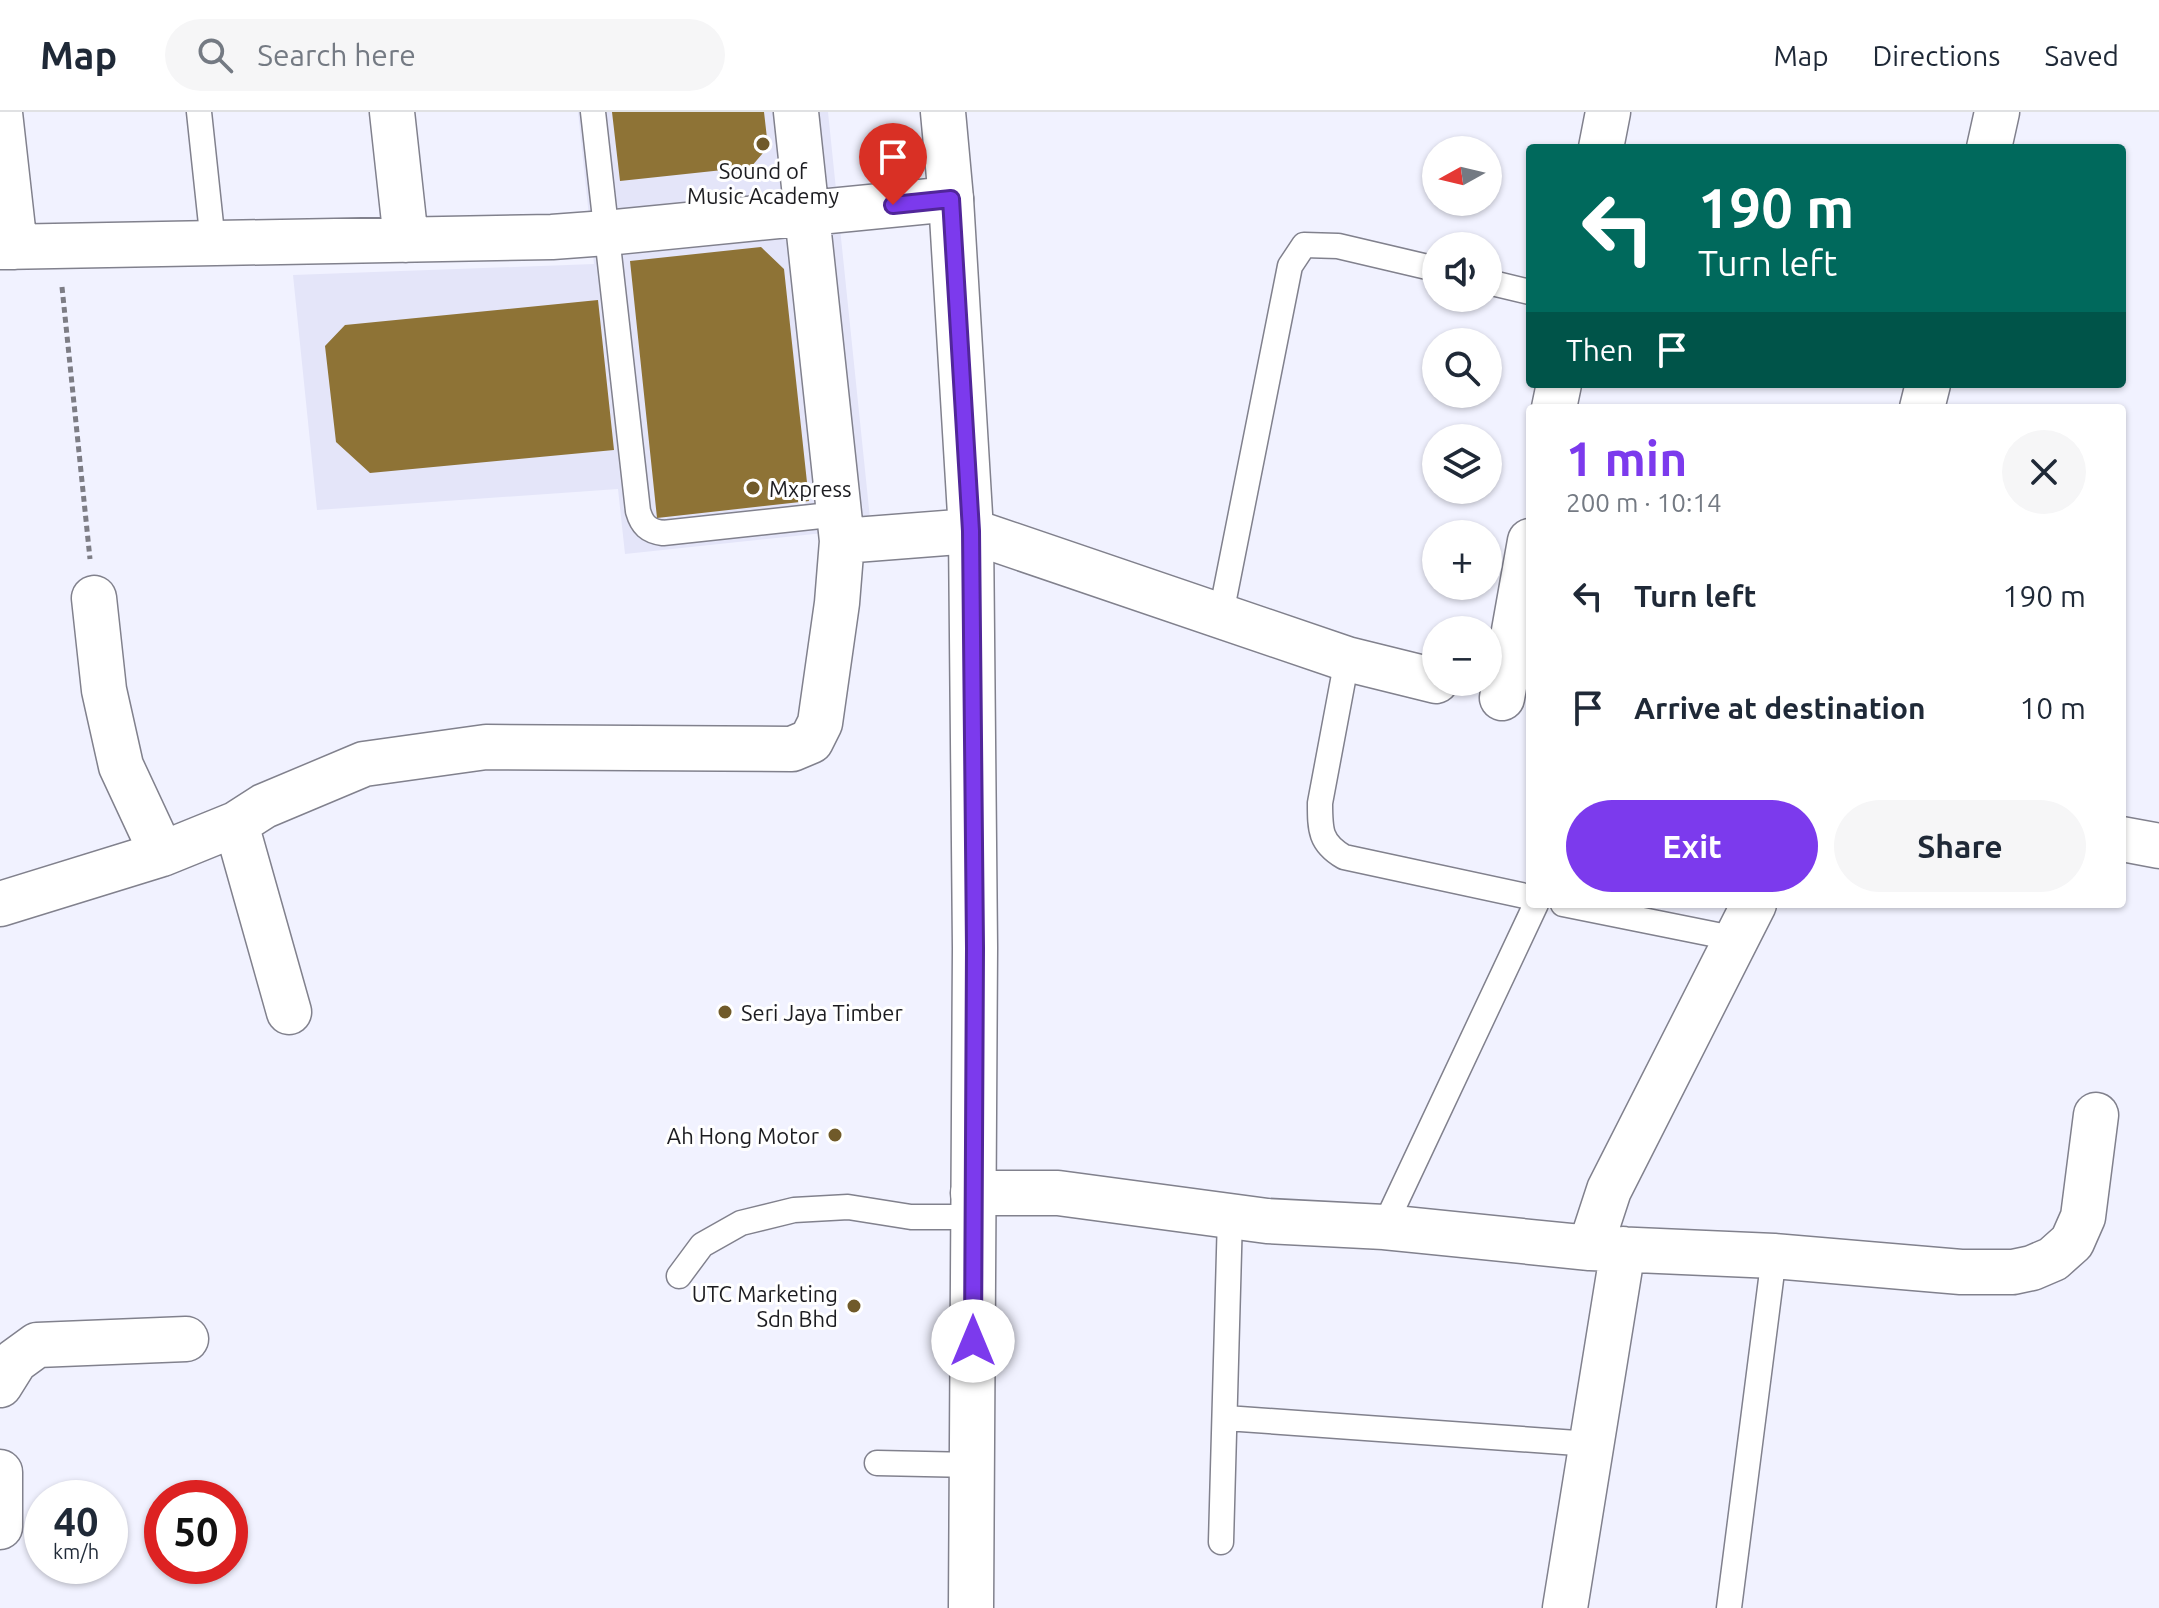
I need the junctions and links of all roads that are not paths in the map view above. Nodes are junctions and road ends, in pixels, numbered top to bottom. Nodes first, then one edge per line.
1 (199, 112) edge
2 (392, 112) edge
3 (593, 112) edge
4 (796, 112) edge
5 (943, 112) edge
6 (1608, 112) edge
7 (1997, 112) edge
8 (0, 113) edge
9 (1602, 144) edge
10 (1990, 144) edge
11 (951, 199) junction
12 (807, 213) junction
13 (606, 233) junction
14 (406, 240) junction
15 (213, 243) junction
16 (7, 247) edge
17 (1422, 266) edge
18 (1502, 285) edge
19 (1526, 291) edge
20 (841, 528) junction
21 (971, 531) junction
22 (1526, 587) edge
23 (94, 598) road end
24 (1221, 614) junction
25 (1347, 659) junction
26 (1422, 678) edge
27 (1493, 696) edge
28 (1516, 702) edge
29 (236, 824) junction
30 (2126, 840) edge
31 (2159, 846) edge
32 (162, 854) junction
33 (1526, 896) edge
34 (0, 904) edge
35 (1534, 908) edge
36 (1606, 908) edge
37 (1745, 921) edge
38 (289, 1012) dead end
39 (2096, 1115) dead end
40 (973, 1205) junction
41 (1230, 1216) junction
42 (1384, 1227) junction
43 (1606, 1248) junction
44 (1774, 1256) junction
45 (679, 1276) dead end
46 (186, 1339) dead end
47 (0, 1385) edge
48 (1226, 1418) junction
49 (1591, 1444) junction
50 (877, 1463) dead end
51 (973, 1465) junction
52 (0, 1472) edge
53 (0, 1527) edge
54 (1221, 1542) dead end
55 (971, 1608) edge
56 (1565, 1608) edge
57 (1729, 1608) edge

1 - 15 lane
2 - 14 street
3 - 13 lane
4 - 12 street
5 - 11 street
6 - 9 street
7 - 10 street
8 - 16 street
11 - 12 street
11 - 21 street
12 - 13 street
12 - 20 street
13 - 14 street
13 - 20 lane
14 - 15 street
15 - 16 street
17 - 24 lane
18 - 19 lane
20 - 21 street
20 - 29 street
21 - 24 street
21 - 40 street
22 - 28 street
23 - 32 street
24 - 25 street
25 - 26 street
25 - 33 lane
27 - 28 street
29 - 32 street
29 - 38 street
30 - 31 street
32 - 34 street
35 - 42 lane
36 - 37 lane
37 - 43 street
39 - 44 street
40 - 41 street
40 - 45 lane
40 - 51 street
41 - 42 street
41 - 48 lane
42 - 43 street
43 - 44 street
43 - 49 street
44 - 57 lane
46 - 47 street
48 - 49 lane
48 - 54 lane
49 - 56 street
50 - 51 lane
51 - 55 street
52 - 53 street

